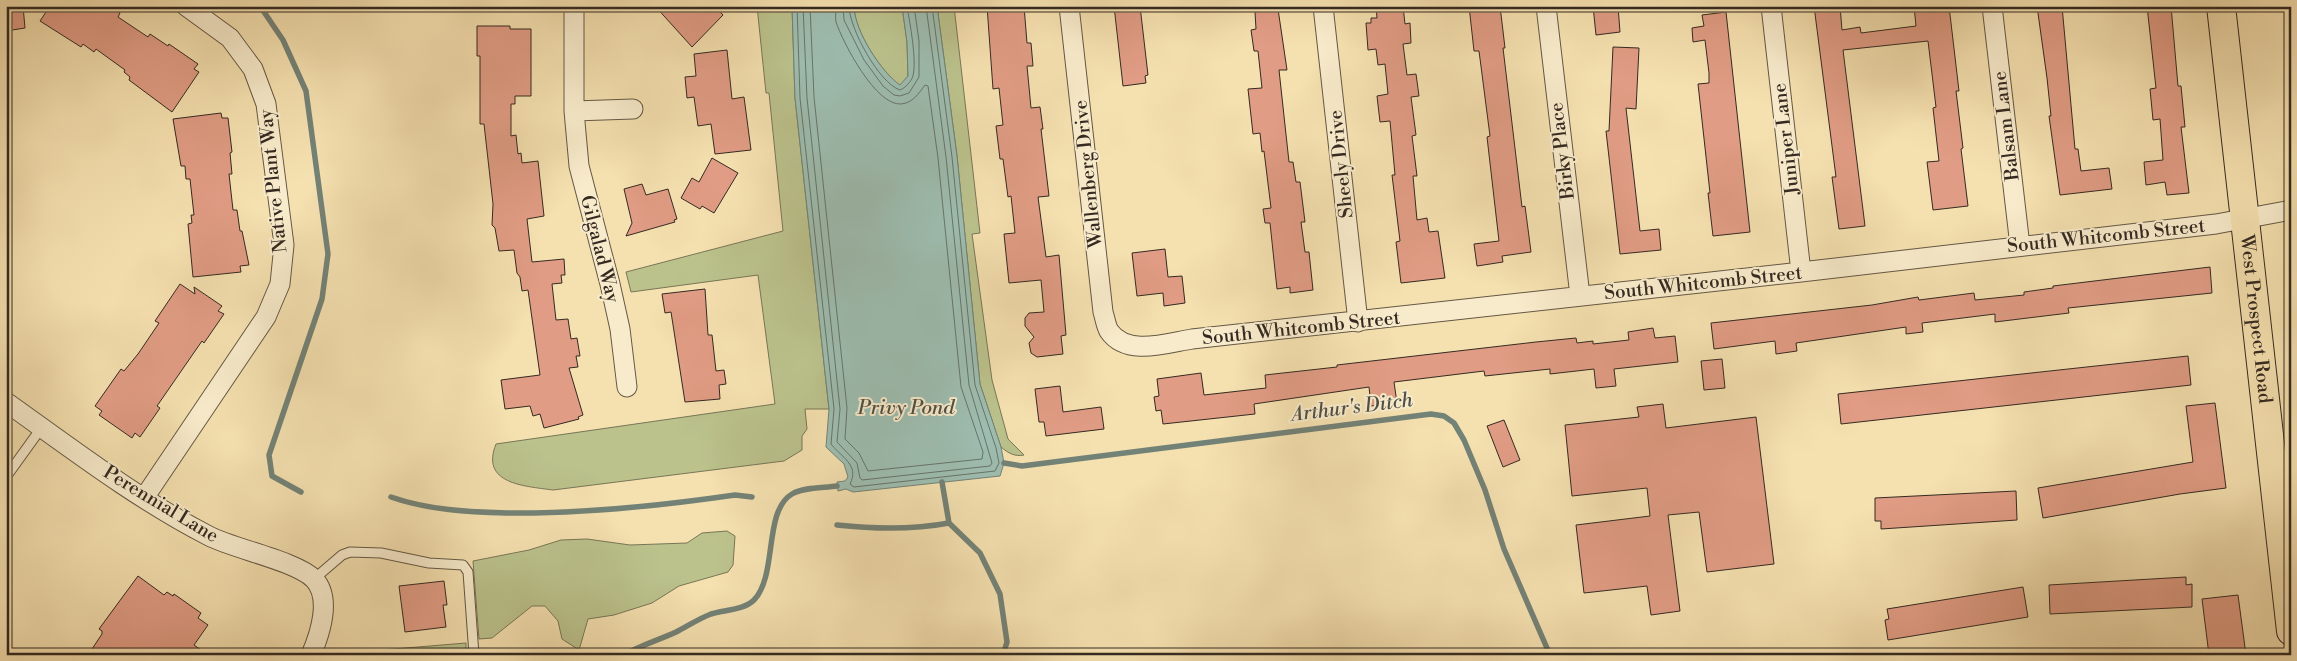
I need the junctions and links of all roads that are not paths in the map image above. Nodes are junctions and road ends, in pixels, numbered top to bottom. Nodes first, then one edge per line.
1 (186, 6) edge
2 (574, 6) edge
3 (1069, 6) edge
4 (1323, 6) edge
5 (1546, 6) edge
6 (1771, 6) edge
7 (1992, 6) edge
8 (2221, 6) edge
9 (633, 109) dead end
10 (574, 111) junction
11 (2291, 210) edge
12 (2244, 218) junction
13 (2020, 246) junction
14 (1801, 272) junction
15 (1580, 296) junction
16 (1358, 322) junction
17 (1117, 339) joint
18 (627, 387) dead end
19 (6, 402) edge
20 (42, 427) junction
21 (6, 477) edge
22 (144, 498) junction
23 (314, 579) junction
24 (2291, 632) edge
25 (312, 652) edge
26 (474, 655) edge

1 - 22 street, Native Plant Way
2 - 10 street, Gilgalad Way
3 - 17 street, Wallenberg Drive
4 - 16 street, Sheely Drive
5 - 15 street, Birky Place
6 - 14 street, Juniper Lane
7 - 13 street, Balsam Lane
8 - 12 main road, West Prospect Road
9 - 10 street
10 - 18 street, Gilgalad Way
11 - 12 street, South Whitcomb Street
12 - 13 street, South Whitcomb Street
12 - 24 main road, West Prospect Road
13 - 14 street, South Whitcomb Street
14 - 15 street, South Whitcomb Street
15 - 16 street, South Whitcomb Street
16 - 17 street, South Whitcomb Street
19 - 20 street, Perennial Lane
20 - 21 lane
20 - 22 street, Perennial Lane
22 - 23 street, Perennial Lane
23 - 25 street
23 - 26 lane

